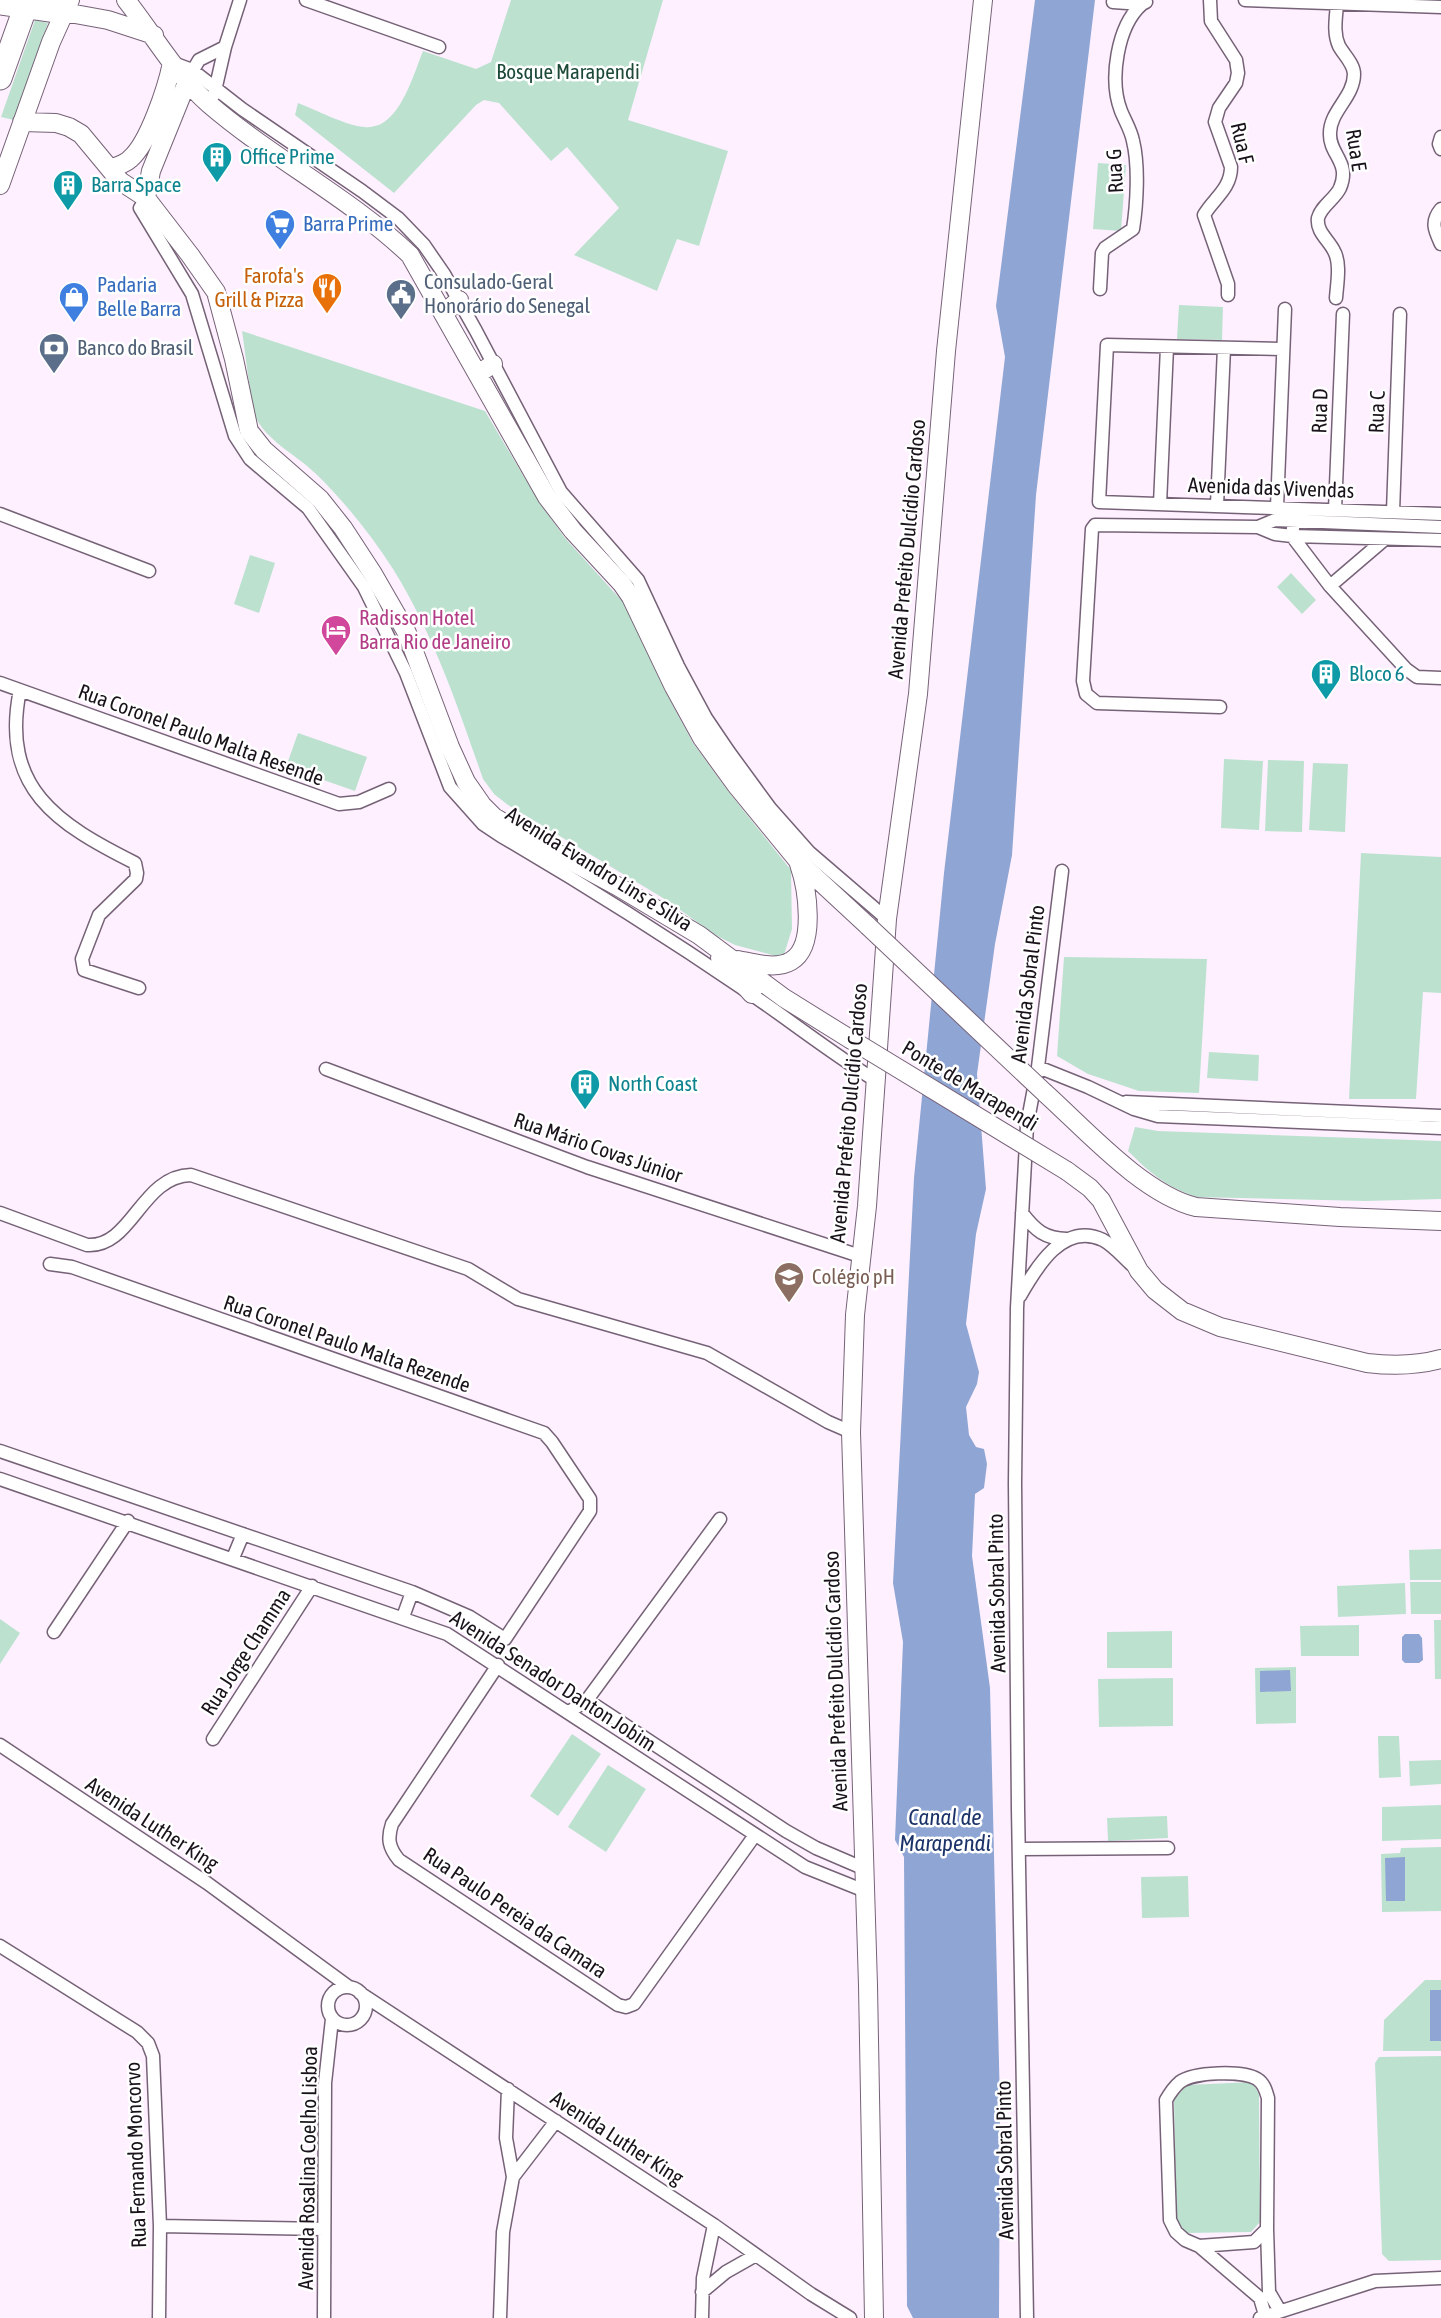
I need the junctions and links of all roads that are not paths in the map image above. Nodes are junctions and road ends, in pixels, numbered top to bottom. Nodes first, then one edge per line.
1 (126, 0) edge
2 (240, 0) edge
3 (306, 0) edge
4 (983, 0) edge
5 (1210, 0) edge
6 (1245, 0) edge
7 (1113, 2) dead end
8 (1146, 2) edge
9 (0, 3) edge
10 (27, 3) edge
11 (1337, 4) junction
12 (67, 6) edge
13 (1441, 7) edge
14 (154, 35) junction
15 (225, 47) junction
16 (439, 47) dead end
17 (172, 63) junction
18 (190, 76) junction
19 (0, 78) edge
20 (214, 97) junction
21 (22, 122) junction
22 (1441, 137) edge
23 (1441, 149) edge
24 (110, 169) junction
25 (0, 185) edge
26 (146, 198) junction
27 (1441, 209) edge
28 (1441, 244) edge
29 (1100, 289) dead end
30 (1228, 295) dead end
31 (1336, 298) dead end
32 (459, 300) junction
33 (1285, 309) dead end
34 (444, 313) junction
35 (1343, 314) dead end
36 (1400, 314) dead end
37 (1167, 347) junction
38 (1224, 348) junction
39 (1283, 349) junction
40 (486, 369) junction
41 (1160, 504) junction
42 (1217, 505) junction
43 (1277, 507) junction
44 (1335, 510) junction
45 (1393, 512) junction
46 (0, 514) edge
47 (1441, 514) edge
48 (1294, 521) junction
49 (1258, 527) junction
50 (1441, 527) edge
51 (1292, 536) junction
52 (1385, 539) junction
53 (1441, 540) edge
54 (149, 571) dead end
55 (611, 572) junction
56 (1330, 586) junction
57 (649, 600) junction
58 (1441, 678) edge
59 (0, 683) edge
60 (20, 690) junction
61 (1220, 707) dead end
62 (389, 789) dead end
63 (770, 808) junction
64 (799, 862) junction
65 (550, 865) junction
66 (1062, 871) dead end
67 (617, 886) junction
68 (887, 919) junction
69 (699, 935) junction
70 (734, 959) junction
71 (139, 988) dead end
72 (752, 994) junction
73 (784, 998) joint
74 (1038, 1067) junction
75 (326, 1069) dead end
76 (875, 1080) junction
77 (1123, 1102) junction
78 (1311, 1109) junction
79 (1441, 1116) edge
80 (1215, 1119) junction
81 (1441, 1128) edge
82 (0, 1213) edge
83 (1022, 1213) junction
84 (1441, 1213) edge
85 (1419, 1220) junction
86 (1441, 1221) edge
87 (1072, 1239) junction
88 (860, 1256) junction
89 (50, 1264) dead end
90 (1139, 1271) junction
91 (1018, 1299) junction
92 (1441, 1359) edge
93 (851, 1432) junction
94 (0, 1451) edge
95 (0, 1479) edge
96 (720, 1519) dead end
97 (128, 1521) junction
98 (243, 1534) junction
99 (233, 1558) junction
100 (312, 1586) junction
101 (412, 1592) junction
102 (403, 1616) junction
103 (54, 1632) dead end
104 (505, 1639) joint
105 (498, 1665) junction
106 (587, 1700) junction
107 (569, 1712) junction
108 (213, 1739) dead end
109 (0, 1745) edge
110 (755, 1836) junction
111 (1168, 1848) dead end
112 (1020, 1849) junction
113 (865, 1869) junction
114 (865, 1891) junction
115 (0, 1946) edge
116 (354, 1990) junction
117 (332, 2019) junction
118 (508, 2089) junction
119 (556, 2122) junction
120 (513, 2177) junction
121 (714, 2225) junction
122 (160, 2227) junction
123 (324, 2229) junction
124 (1267, 2229) junction
125 (1199, 2246) junction
126 (756, 2255) junction
127 (1441, 2278) edge
128 (702, 2292) junction
129 (1280, 2311) junction
130 (1262, 2317) edge
131 (159, 2318) edge
132 (324, 2318) edge
133 (500, 2318) edge
134 (702, 2318) edge
135 (850, 2318) edge
136 (874, 2318) edge
137 (1027, 2318) edge

1 - 14 street
2 - 15 street
3 - 16 street
4 - 68 street, Avenida Prefeito Dulcídio Cardoso
5 - 30 street, Rua F
6 - 11 street
7 - 8 street
8 - 29 street, Rua G
9 - 10 highway
10 - 12 highway
10 - 19 highway
11 - 13 street
11 - 31 street, Rua E
12 - 14 street
12 - 21 street
14 - 17 street
15 - 18 street
15 - 20 street
17 - 18 street
17 - 24 street
18 - 20 street
18 - 26 street
20 - 32 street
20 - 34 street
21 - 24 street, Avenida Evandro Lins e Silva
21 - 25 street
22 - 23 street
24 - 26 street, Avenida Evandro Lins e Silva
26 - 65 street, Avenida Evandro Lins e Silva
26 - 67 street, Avenida Evandro Lins e Silva
27 - 28 street
32 - 34 street
32 - 40 street
33 - 39 street
34 - 40 street
35 - 44 street, Rua D
36 - 45 street, Rua C
37 - 38 street
37 - 41 street
37 - 41 street, Avenida das Vivendas
38 - 39 street
38 - 42 street
39 - 43 street
40 - 55 street
40 - 57 street
41 - 42 street, Avenida das Vivendas
42 - 43 street, Avenida das Vivendas
43 - 44 street, Avenida das Vivendas
44 - 45 street, Avenida das Vivendas
45 - 47 street, Avenida das Vivendas
46 - 54 street
48 - 49 street
48 - 50 street
48 - 51 street
49 - 51 street
49 - 61 street
51 - 52 street
51 - 56 street
52 - 53 street
52 - 56 street
55 - 57 street
55 - 64 street
56 - 58 street
57 - 63 street
59 - 60 street, Rua Coronel Paulo Malta Resende
60 - 62 street, Rua Coronel Paulo Malta Resende
60 - 71 street
63 - 64 street
63 - 68 street
64 - 70 street
64 - 85 street, Ponte de Marapendi, bridge
65 - 67 street
65 - 72 street, Avenida Evandro Lins e Silva
66 - 74 street, Avenida Sobral Pinto
67 - 69 street, Avenida Evandro Lins e Silva
68 - 76 street, Avenida Prefeito Dulcídio Cardoso
69 - 70 street, Avenida Evandro Lins e Silva
69 - 72 street
70 - 73 street, Avenida Evandro Lins e Silva
72 - 76 street, Avenida Evandro Lins e Silva
73 - 90 street, Ponte de Marapendi, bridge
74 - 77 street
74 - 83 street, Avenida Sobral Pinto
75 - 88 street, Rua Mário Covas Júnior
76 - 88 street, Avenida Prefeito Dulcídio Cardoso
77 - 78 street
77 - 80 street
78 - 79 street
78 - 80 street
80 - 81 street
82 - 93 street
83 - 87 street
83 - 91 street, Avenida Sobral Pinto
84 - 85 street
85 - 86 street, Ponte de Marapendi
87 - 90 street
87 - 91 street
88 - 93 street, Avenida Prefeito Dulcídio Cardoso
89 - 104 street, Rua Coronel Paulo Malta Rezende
90 - 92 street
91 - 112 street, Avenida Sobral Pinto
93 - 113 street, Avenida Prefeito Dulcídio Cardoso
94 - 98 street, Avenida Senador Danton Jobim
95 - 97 street, Avenida Senador Danton Jobim
96 - 106 street
97 - 99 street, Avenida Senador Danton Jobim
97 - 103 street
98 - 99 street
98 - 101 street, Avenida Senador Danton Jobim
99 - 100 street, Avenida Senador Danton Jobim
100 - 102 street, Avenida Senador Danton Jobim
100 - 108 street, Rua Jorge Chamma
101 - 102 street
101 - 104 street, Avenida Senador Danton Jobim
102 - 105 street, Avenida Senador Danton Jobim
105 - 107 street, Avenida Senador Danton Jobim
105 - 110 street, Rua Paulo Pereia da Camara
106 - 107 street
106 - 113 street, Avenida Senador Danton Jobim
107 - 110 street, Avenida Senador Danton Jobim
109 - 116 street, Avenida Luther King
110 - 114 street, Avenida Senador Danton Jobim
111 - 112 street
112 - 137 street, Avenida Sobral Pinto
113 - 114 street, Avenida Prefeito Dulcídio Cardoso
114 - 136 street, Avenida Prefeito Dulcídio Cardoso
115 - 122 street, Rua Fernando Moncorvo
116 - 117 street
116 - 117 street
116 - 118 street, Avenida Luther King
117 - 123 street, Avenida Rosalina Coelho Lisboa
118 - 119 street, Avenida Luther King
118 - 120 street
119 - 120 street
119 - 121 street, Avenida Luther King
120 - 133 street
121 - 126 street, Avenida Luther King
121 - 128 street
122 - 123 street
122 - 131 street, Rua Fernando Moncorvo
123 - 132 street, Avenida Rosalina Coelho Lisboa
124 - 125 street
124 - 125 street
124 - 129 street
125 - 130 street
126 - 128 street
126 - 135 street, Avenida Luther King
127 - 129 street
128 - 134 street
129 - 130 street

